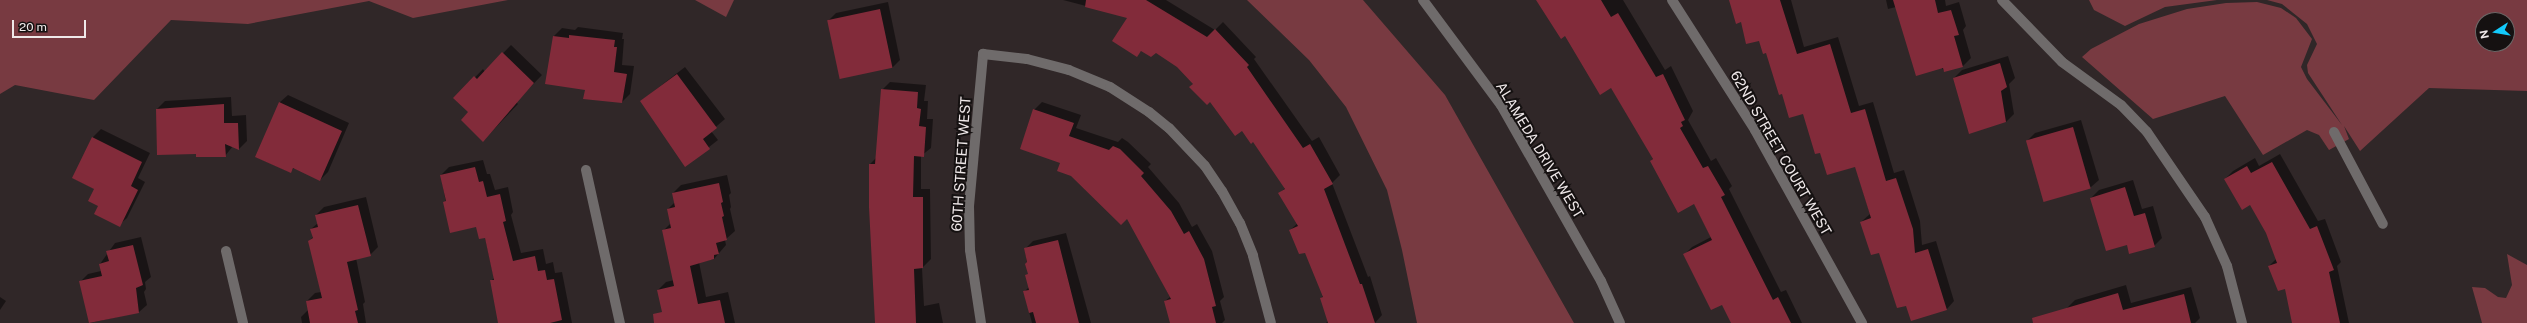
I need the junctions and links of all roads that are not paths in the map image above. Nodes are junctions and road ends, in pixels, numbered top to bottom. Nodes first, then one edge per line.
1 (1423, 0) edge
2 (1672, 0) edge
3 (2002, 0) edge
4 (2334, 132) dead end
5 (586, 170) dead end
6 (2383, 224) dead end
7 (226, 251) dead end
8 (243, 323) edge
9 (620, 323) edge
10 (981, 323) edge
11 (1271, 323) edge
12 (1620, 323) edge
13 (1862, 323) edge
14 (2242, 323) edge

1 - 12 street, ALAMEDA DRIVE WEST
2 - 13 street, 62ND STREET COURT WEST
3 - 14 street
4 - 6 street
5 - 9 street
7 - 8 street
10 - 11 street, 60TH STREET WEST

